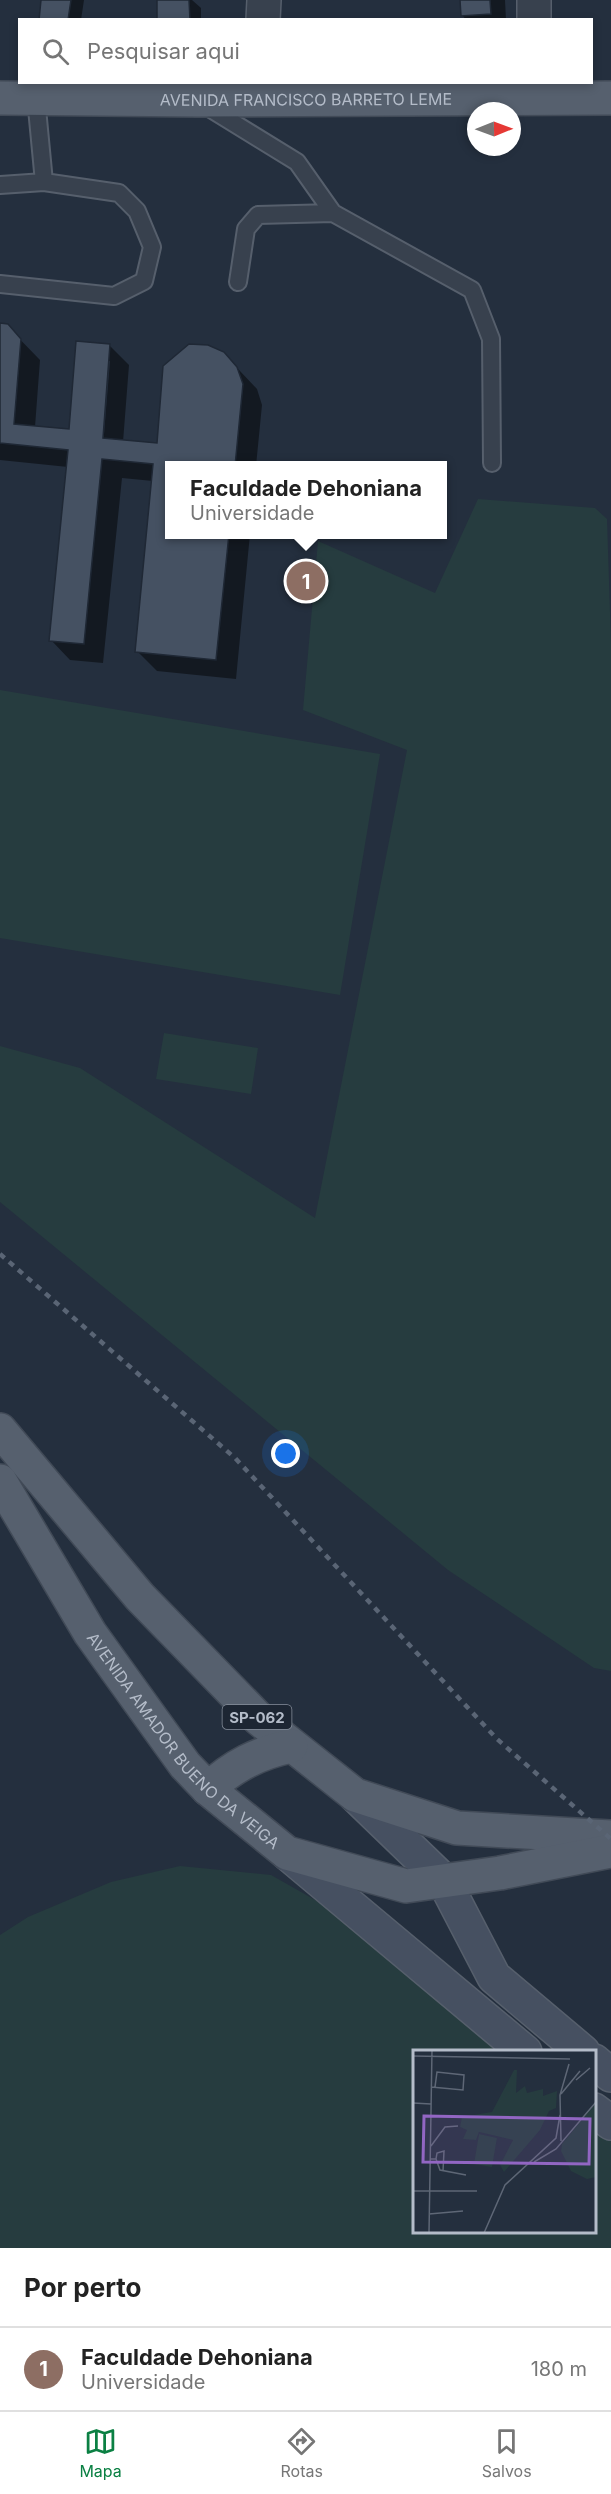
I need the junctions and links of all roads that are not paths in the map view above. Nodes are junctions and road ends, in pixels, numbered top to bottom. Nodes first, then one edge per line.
1 (264, 0) edge
2 (534, 0) edge
3 (263, 18) edge
4 (534, 18) edge
5 (262, 91) edge
6 (536, 91) edge
7 (0, 98) edge
8 (36, 98) junction
9 (611, 98) edge
10 (198, 100) junction
11 (44, 182) junction
12 (0, 185) edge
13 (333, 213) junction
14 (238, 282) dead end
15 (0, 284) edge
16 (492, 464) dead end
17 (0, 1430) edge
18 (0, 1481) edge
19 (291, 1746) junction
20 (208, 1789) junction
21 (355, 1795) junction
22 (611, 1837) edge
23 (611, 1851) edge
24 (288, 1853) junction
25 (444, 1881) junction
26 (523, 2050) edge
27 (581, 2050) edge
28 (596, 2063) edge
29 (611, 2075) edge
30 (596, 2112) edge
31 (611, 2123) edge

1 - 3 street
2 - 4 street
5 - 6 main road, AVENIDA FRANCISCO BARRETO LEME
5 - 10 main road, AVENIDA FRANCISCO BARRETO LEME
6 - 9 main road, AVENIDA FRANCISCO BARRETO LEME
7 - 8 main road, AVENIDA FRANCISCO BARRETO LEME
8 - 10 main road, AVENIDA FRANCISCO BARRETO LEME
8 - 11 lane
10 - 13 lane
11 - 12 lane
11 - 15 lane
13 - 14 lane
13 - 16 lane
17 - 19 main road, SP-062
18 - 20 main road, AVENIDA AMADOR BUENO DA VEIGA
19 - 20 main road
19 - 21 main road, SP-062
20 - 24 main road, AVENIDA AMADOR BUENO DA VEIGA
21 - 22 main road, SP-062
21 - 25 main road
23 - 25 main road
24 - 25 main road
24 - 26 main road, AVENIDA AMADOR BUENO DA VEIGA
25 - 27 main road
28 - 29 main road
30 - 31 main road

